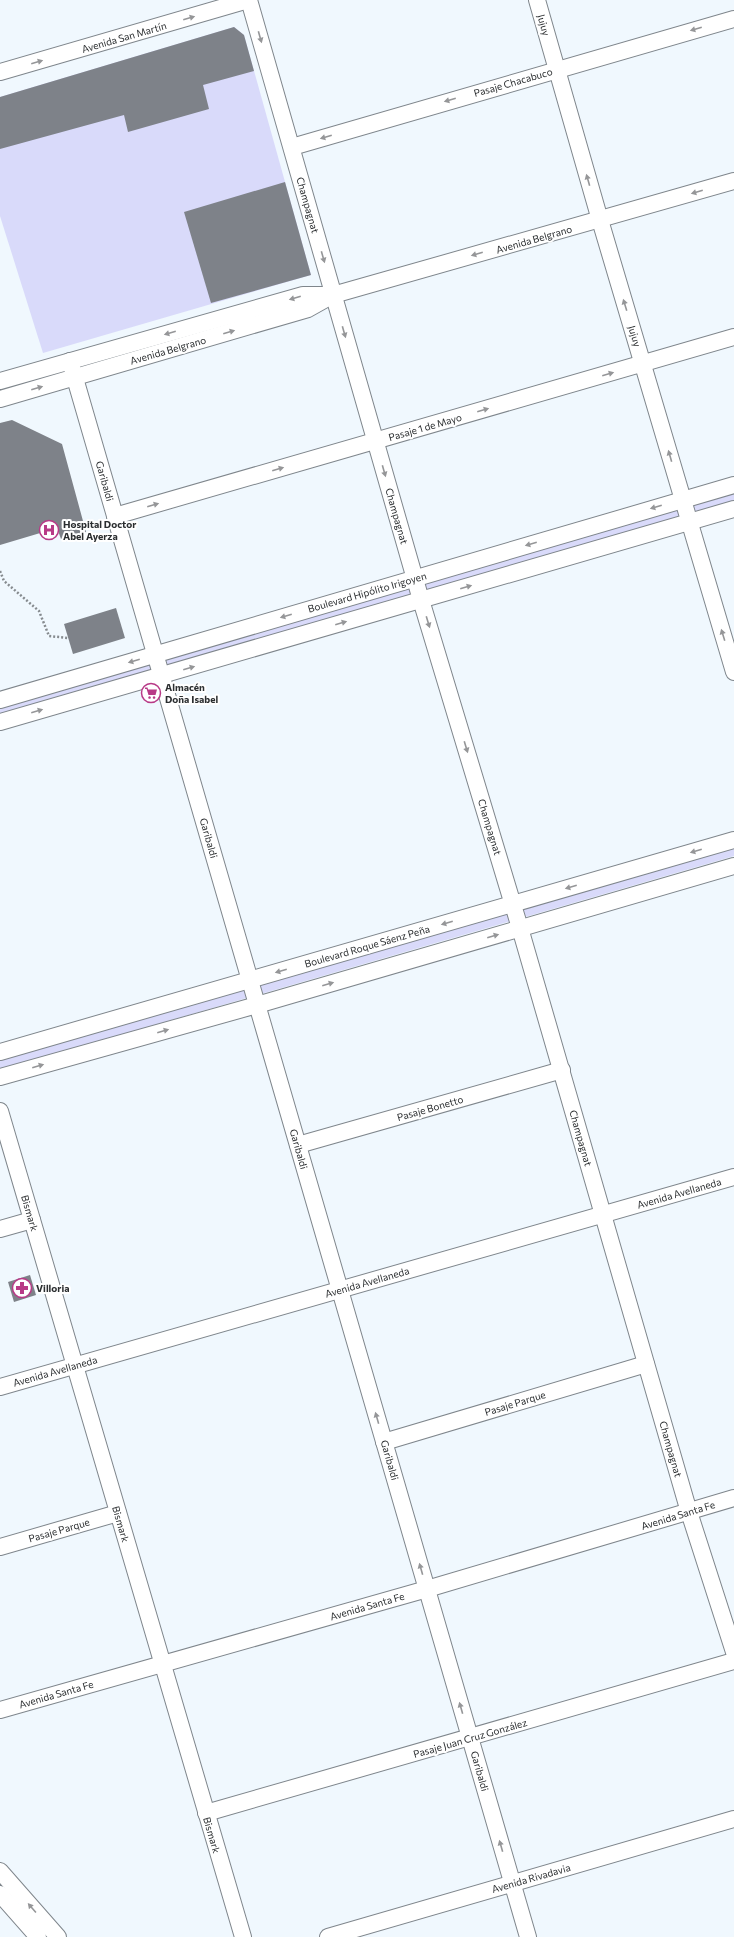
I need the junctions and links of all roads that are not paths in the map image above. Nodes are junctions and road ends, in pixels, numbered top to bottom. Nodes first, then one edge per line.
1 (248, 0) edge
2 (536, 0) edge
3 (734, 19) edge
4 (557, 69) junction
5 (0, 72) edge
6 (292, 147) junction
7 (734, 181) edge
8 (600, 220) junction
9 (333, 295) junction
10 (734, 337) edge
11 (70, 361) junction
12 (644, 364) junction
13 (75, 377) junction
14 (0, 381) edge
15 (0, 399) edge
16 (376, 441) junction
17 (734, 485) edge
18 (682, 500) junction
19 (734, 509) edge
20 (115, 516) junction
21 (689, 522) junction
22 (415, 578) junction
23 (421, 600) junction
24 (156, 654) junction
25 (734, 672) edge
26 (162, 676) junction
27 (0, 700) edge
28 (0, 722) edge
29 (734, 840) edge
30 (734, 866) edge
31 (513, 903) junction
32 (520, 928) junction
33 (250, 980) junction
34 (257, 1005) junction
35 (0, 1052) edge
36 (562, 1070) junction
37 (0, 1077) edge
38 (0, 1111) edge
39 (298, 1145) junction
40 (734, 1177) edge
41 (603, 1215) junction
42 (32, 1220) junction
43 (0, 1229) edge
44 (340, 1289) junction
45 (646, 1364) junction
46 (75, 1365) junction
47 (0, 1387) edge
48 (384, 1442) junction
49 (734, 1498) edge
50 (689, 1512) junction
51 (118, 1513) junction
52 (0, 1547) edge
53 (427, 1589) junction
54 (734, 1652) edge
55 (734, 1661) edge
56 (162, 1664) junction
57 (0, 1710) edge
58 (470, 1738) junction
59 (206, 1813) junction
60 (734, 1819) edge
61 (0, 1871) edge
62 (512, 1883) junction
63 (0, 1894) edge
64 (38, 1937) edge
65 (58, 1937) edge
66 (242, 1937) edge
67 (328, 1937) edge
68 (528, 1937) edge

5 -> 1 street, Avenida San Martín
1 -> 6 street, Champagnat
2 - 4 street, Jujuy
3 -> 4 street, Pasaje Chacabuco
4 -> 6 street, Pasaje Chacabuco
8 -> 4 street, Jujuy
6 -> 9 street, Champagnat
7 -> 8 street, Avenida Belgrano
8 -> 9 street, Avenida Belgrano
12 -> 8 street, Jujuy
9 -> 11 street, Avenida Belgrano
13 -> 9 street, Avenida Belgrano
9 -> 16 street, Champagnat
10 - 12 street, Pasaje 1 de Mayo
11 - 13 street, Garibaldi
11 - 14 street, Avenida Belgrano
16 -> 12 street, Pasaje 1 de Mayo
18 -> 12 street, Jujuy
15 -> 13 street, Avenida Belgrano
13 - 20 street, Garibaldi
20 -> 16 street, Pasaje 1 de Mayo
16 -> 22 street, Champagnat
17 - 18 street, Boulevard Hipólito Irigoyen
18 - 21 street, Jujuy
18 -> 22 street, Boulevard Hipólito Irigoyen
19 - 21 street
20 - 24 street, Garibaldi
23 -> 21 street
25 -> 21 street, Jujuy
22 - 23 street, Champagnat
22 -> 24 street, Boulevard Hipólito Irigoyen
26 -> 23 street
23 -> 31 street, Champagnat
24 - 26 street, Garibaldi
24 -> 27 street, Boulevard Hipólito Irigoyen
28 -> 26 street
26 - 33 street, Garibaldi
29 -> 31 street, Boulevard Roque Sáenz Peña
30 - 32 street
31 - 32 street, Champagnat
31 -> 33 street, Boulevard Roque Sáenz Peña
34 -> 32 street
32 - 36 street, Champagnat
33 - 34 street, Garibaldi
33 - 35 street, Boulevard Roque Sáenz Peña
37 -> 34 street
34 - 39 street, Garibaldi
36 - 39 street, Pasaje Bonetto
36 - 41 street, Champagnat
38 - 42 street, Bismark
39 - 44 street, Garibaldi
40 - 41 street, Avenida Avellaneda
41 - 44 street, Avenida Avellaneda
41 - 45 street, Champagnat
42 - 43 street
42 - 46 street, Bismark
44 - 46 street, Avenida Avellaneda
48 -> 44 street, Garibaldi
45 - 48 street, Pasaje Parque
45 - 50 street, Champagnat
46 - 47 street, Avenida Avellaneda
46 - 51 street, Bismark
53 -> 48 street, Garibaldi
49 - 50 street, Avenida Santa Fe
50 - 53 street, Avenida Santa Fe
50 - 54 street, Champagnat
51 - 52 street, Pasaje Parque
51 - 56 street, Bismark
53 - 56 street, Avenida Santa Fe
58 -> 53 street, Garibaldi
55 - 58 street, Pasaje Juan Cruz González
56 - 57 street, Avenida Santa Fe
56 - 59 street, Bismark
58 - 59 street, Pasaje Juan Cruz González
62 -> 58 street, Garibaldi
59 - 66 street, Bismark
60 - 62 street, Avenida Rivadavia
65 -> 61 street
62 - 67 street, Avenida Rivadavia
62 - 68 street, Garibaldi
63 - 64 street

